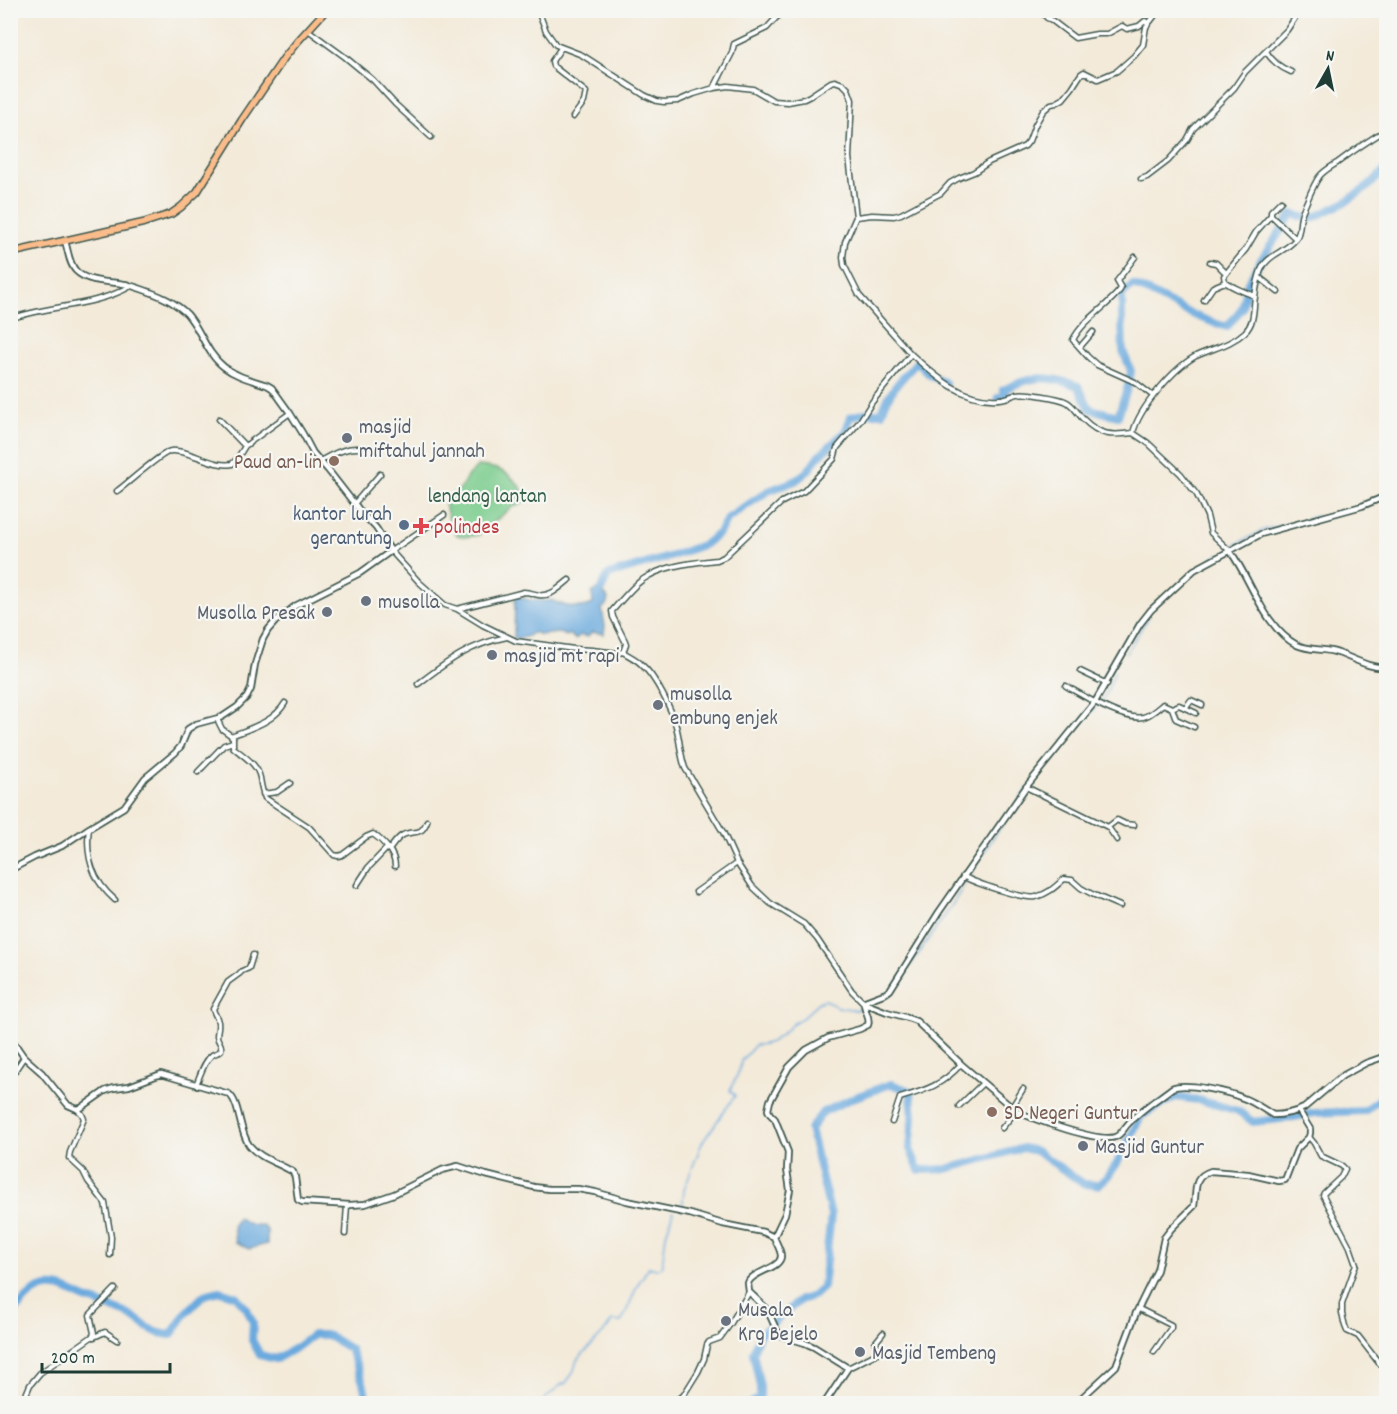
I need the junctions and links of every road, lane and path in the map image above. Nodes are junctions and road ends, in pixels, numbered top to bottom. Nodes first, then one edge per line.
1 (326, 10) edge
2 (538, 10) edge
3 (786, 10) edge
4 (1040, 10) edge
5 (1159, 10) edge
6 (1300, 10) edge
7 (1148, 23) junction
8 (308, 30) junction
9 (561, 48) junction
10 (1266, 51) junction
11 (1291, 72) dead end
12 (714, 88) junction
13 (573, 117) dead end
14 (1386, 130) edge
15 (431, 138) dead end
16 (1386, 162) edge
17 (1386, 172) edge
18 (1141, 179) dead end
19 (1281, 201) dead end
20 (1271, 215) junction
21 (856, 217) junction
22 (1296, 239) junction
23 (65, 241) junction
24 (10, 253) edge
25 (1135, 257) dead end
26 (1210, 261) dead end
27 (1226, 273) junction
28 (1259, 278) junction
29 (1225, 282) junction
30 (131, 286) junction
31 (1278, 292) dead end
32 (1255, 296) junction
33 (1204, 300) dead end
34 (10, 319) edge
35 (1093, 332) dead end
36 (1080, 347) junction
37 (911, 354) junction
38 (1153, 396) junction
39 (290, 413) junction
40 (219, 419) dead end
41 (1133, 433) junction
42 (245, 446) junction
43 (380, 450) dead end
44 (320, 461) junction
45 (380, 474) dead end
46 (117, 491) dead end
47 (1386, 496) edge
48 (354, 504) junction
49 (444, 514) dead end
50 (391, 551) junction
51 (1230, 551) junction
52 (569, 580) dead end
53 (457, 609) junction
54 (508, 637) junction
55 (623, 652) junction
56 (1386, 667) edge
57 (1080, 671) dead end
58 (418, 684) dead end
59 (1107, 684) junction
60 (1066, 686) dead end
61 (1095, 702) junction
62 (285, 703) dead end
63 (1202, 705) dead end
64 (1172, 708) junction
65 (1185, 708) junction
66 (1196, 713) dead end
67 (217, 719) junction
68 (1194, 727) dead end
69 (231, 736) junction
70 (232, 742) junction
71 (198, 772) dead end
72 (291, 783) dead end
73 (1027, 788) junction
74 (263, 794) junction
75 (427, 821) dead end
76 (1134, 825) dead end
77 (1108, 827) junction
78 (88, 828) junction
79 (1117, 840) dead end
80 (388, 849) junction
81 (737, 863) junction
82 (395, 866) dead end
83 (10, 870) edge
84 (968, 879) junction
85 (357, 885) dead end
86 (696, 892) dead end
87 (115, 900) dead end
88 (1120, 906) dead end
89 (253, 955) dead end
90 (864, 1003) junction
91 (10, 1038) edge
92 (1386, 1056) edge
93 (24, 1057) junction
94 (961, 1064) junction
95 (10, 1078) edge
96 (983, 1083) junction
97 (196, 1085) junction
98 (1023, 1089) dead end
99 (959, 1106) dead end
100 (76, 1109) junction
101 (1014, 1109) junction
102 (1300, 1112) junction
103 (892, 1122) dead end
104 (1002, 1128) dead end
105 (1309, 1137) junction
106 (347, 1205) junction
107 (345, 1234) dead end
108 (774, 1238) junction
109 (110, 1255) dead end
110 (116, 1289) dead end
111 (749, 1292) junction
112 (1138, 1309) junction
113 (883, 1333) dead end
114 (93, 1336) junction
115 (117, 1340) dead end
116 (1154, 1352) dead end
117 (848, 1368) junction
118 (1386, 1368) edge
119 (672, 1402) dead end
120 (22, 1404) edge
121 (824, 1404) edge
122 (1075, 1404) edge

1 - 8 highway
2 - 9 street
3 - 12 street
4 - 7 street
5 - 7 street
6 - 10 street
7 - 21 street
8 - 15 street
8 - 23 highway
9 - 12 street
9 - 13 street
10 - 11 street
10 - 18 street
12 - 21 street
14 - 22 street
16 - 17 street
19 - 20 street
20 - 22 street
20 - 27 street
21 - 37 street
22 - 28 street
23 - 24 highway
23 - 30 street
25 - 36 street
26 - 27 street
27 - 29 street
28 - 31 street
28 - 32 street
29 - 32 street
29 - 33 street
30 - 34 street
30 - 39 street
32 - 38 street
35 - 36 street
36 - 38 street
37 - 41 street
37 - 55 street
38 - 41 street
39 - 42 street
39 - 44 street
40 - 42 street
41 - 51 street
42 - 46 street
43 - 44 street
44 - 48 street
45 - 48 street
47 - 51 street
48 - 50 street
49 - 50 street
50 - 53 street
50 - 67 street
51 - 56 street
51 - 59 street
52 - 53 street
53 - 54 street
54 - 55 street
54 - 58 street
55 - 81 street
57 - 59 street
59 - 61 street
60 - 61 street
61 - 64 street
61 - 73 street
62 - 69 street
63 - 65 street
64 - 65 street
64 - 68 street
65 - 66 street
67 - 69 street
67 - 78 street
69 - 70 street
70 - 71 street
70 - 74 street
72 - 74 street
73 - 77 street
73 - 84 street
74 - 80 street
75 - 80 street
76 - 77 street
77 - 79 street
78 - 83 street
78 - 87 street
80 - 82 street
80 - 85 street
81 - 86 street
81 - 90 street
84 - 88 street
84 - 90 street
89 - 97 street
90 - 94 street
90 - 108 street
91 - 93 street
92 - 102 street
93 - 95 street
93 - 100 street
94 - 96 street
94 - 103 street
96 - 99 street
96 - 101 street
97 - 100 street
97 - 106 street
98 - 101 street
100 - 109 street
101 - 102 street
101 - 104 street
102 - 105 street
105 - 112 street
105 - 118 street
106 - 107 street
106 - 108 street
108 - 111 street
110 - 114 street
111 - 117 street
111 - 119 street
112 - 116 street
112 - 122 street
113 - 117 street
114 - 115 street
114 - 120 street
117 - 121 street

